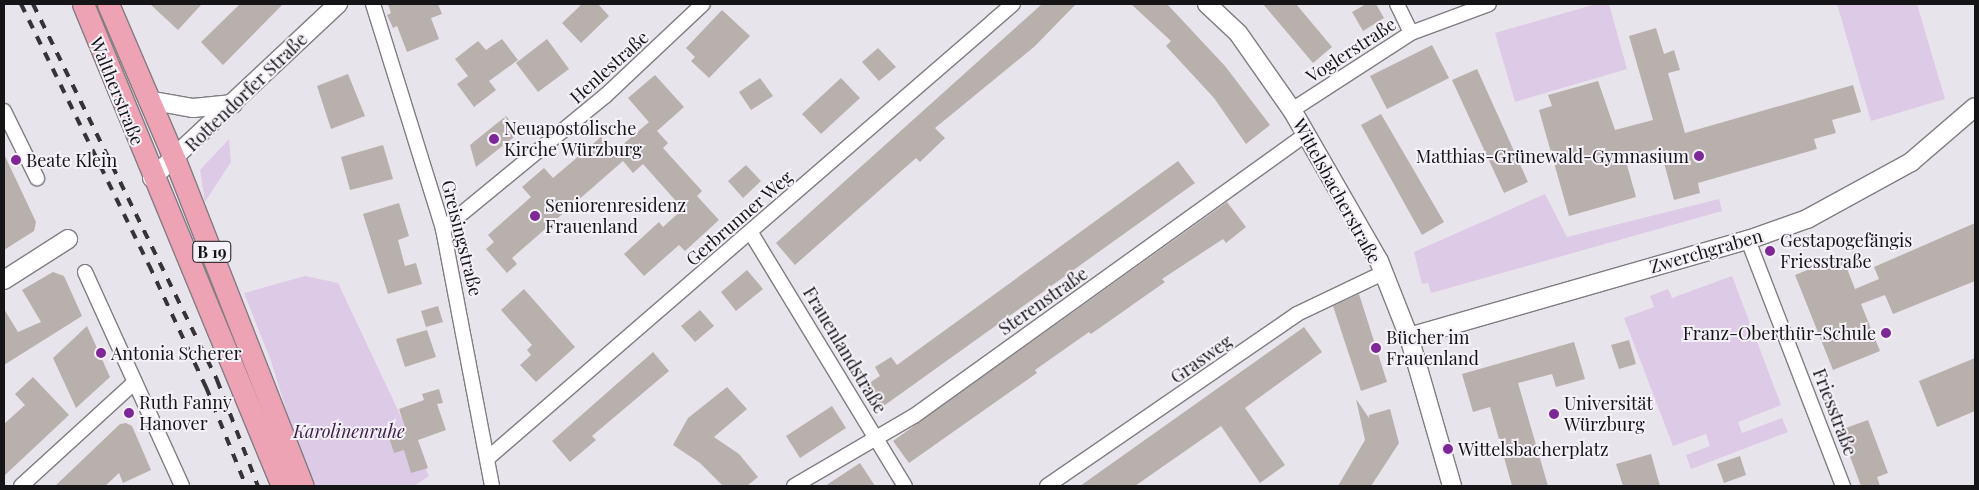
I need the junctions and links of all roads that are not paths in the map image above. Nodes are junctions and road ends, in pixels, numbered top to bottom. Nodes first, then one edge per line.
1 (83, 4) edge
2 (108, 4) edge
3 (338, 4) edge
4 (373, 4) edge
5 (703, 4) edge
6 (1013, 4) edge
7 (1207, 4) edge
8 (1397, 4) edge
9 (1489, 4) edge
10 (1411, 33) junction
11 (148, 100) junction
12 (233, 104) junction
13 (1975, 107) edge
14 (1292, 110) junction
15 (4, 111) edge
16 (1306, 134) junction
17 (175, 160) junction
18 (37, 178) dead end
19 (152, 178) junction
20 (443, 229) junction
21 (751, 233) junction
22 (68, 239) dead end
23 (1748, 240) junction
24 (85, 272) dead end
25 (1383, 273) junction
26 (4, 280) edge
27 (1409, 337) junction
28 (134, 382) junction
29 (876, 438) junction
30 (488, 458) junction
31 (21, 486) edge
32 (182, 486) edge
33 (282, 486) edge
34 (303, 486) edge
35 (492, 486) edge
36 (794, 486) edge
37 (905, 486) edge
38 (1047, 486) edge
39 (1452, 486) edge
40 (1843, 486) edge

1 - 19 main road, Waltherstraße / B 19
2 - 11 main road, Waltherstraße / B 19
3 - 12 street, Rottendorfer Straße
4 - 20 street, Greisingstraße
5 - 20 street, Henlestraße
6 - 21 street, Gerbrunner Weg
7 - 14 street, Wittelsbacherstraße
8 - 10 street
9 - 10 street, Voglerstraße
10 - 14 street, Voglerstraße
11 - 12 street
11 - 17 main road, Waltherstraße / B 19
12 - 17 street, Rottendorfer Straße
13 - 23 street, Zwerchgraben
14 - 16 street, Wittelsbacherstraße
15 - 18 street
16 - 25 street, Wittelsbacherstraße
16 - 29 street, Sterenstraße
17 - 19 street, Rottendorfer Straße
17 - 34 main road, B 19
19 - 33 main road, B 19
20 - 30 street, Greisingstraße
21 - 29 street, Frauenlandstraße
21 - 30 street, Gerbrunner Weg
22 - 26 street
23 - 27 street, Zwerchgraben
23 - 40 street, Friesstraße
24 - 28 street
25 - 27 street, Wittelsbacherstraße
25 - 38 street, Grasweg
27 - 39 street, Wittelsbacherstraße
28 - 31 street
28 - 32 street
29 - 36 street, Sterenstraße
29 - 37 street, Frauenlandstraße
30 - 35 street, Greisingstraße

